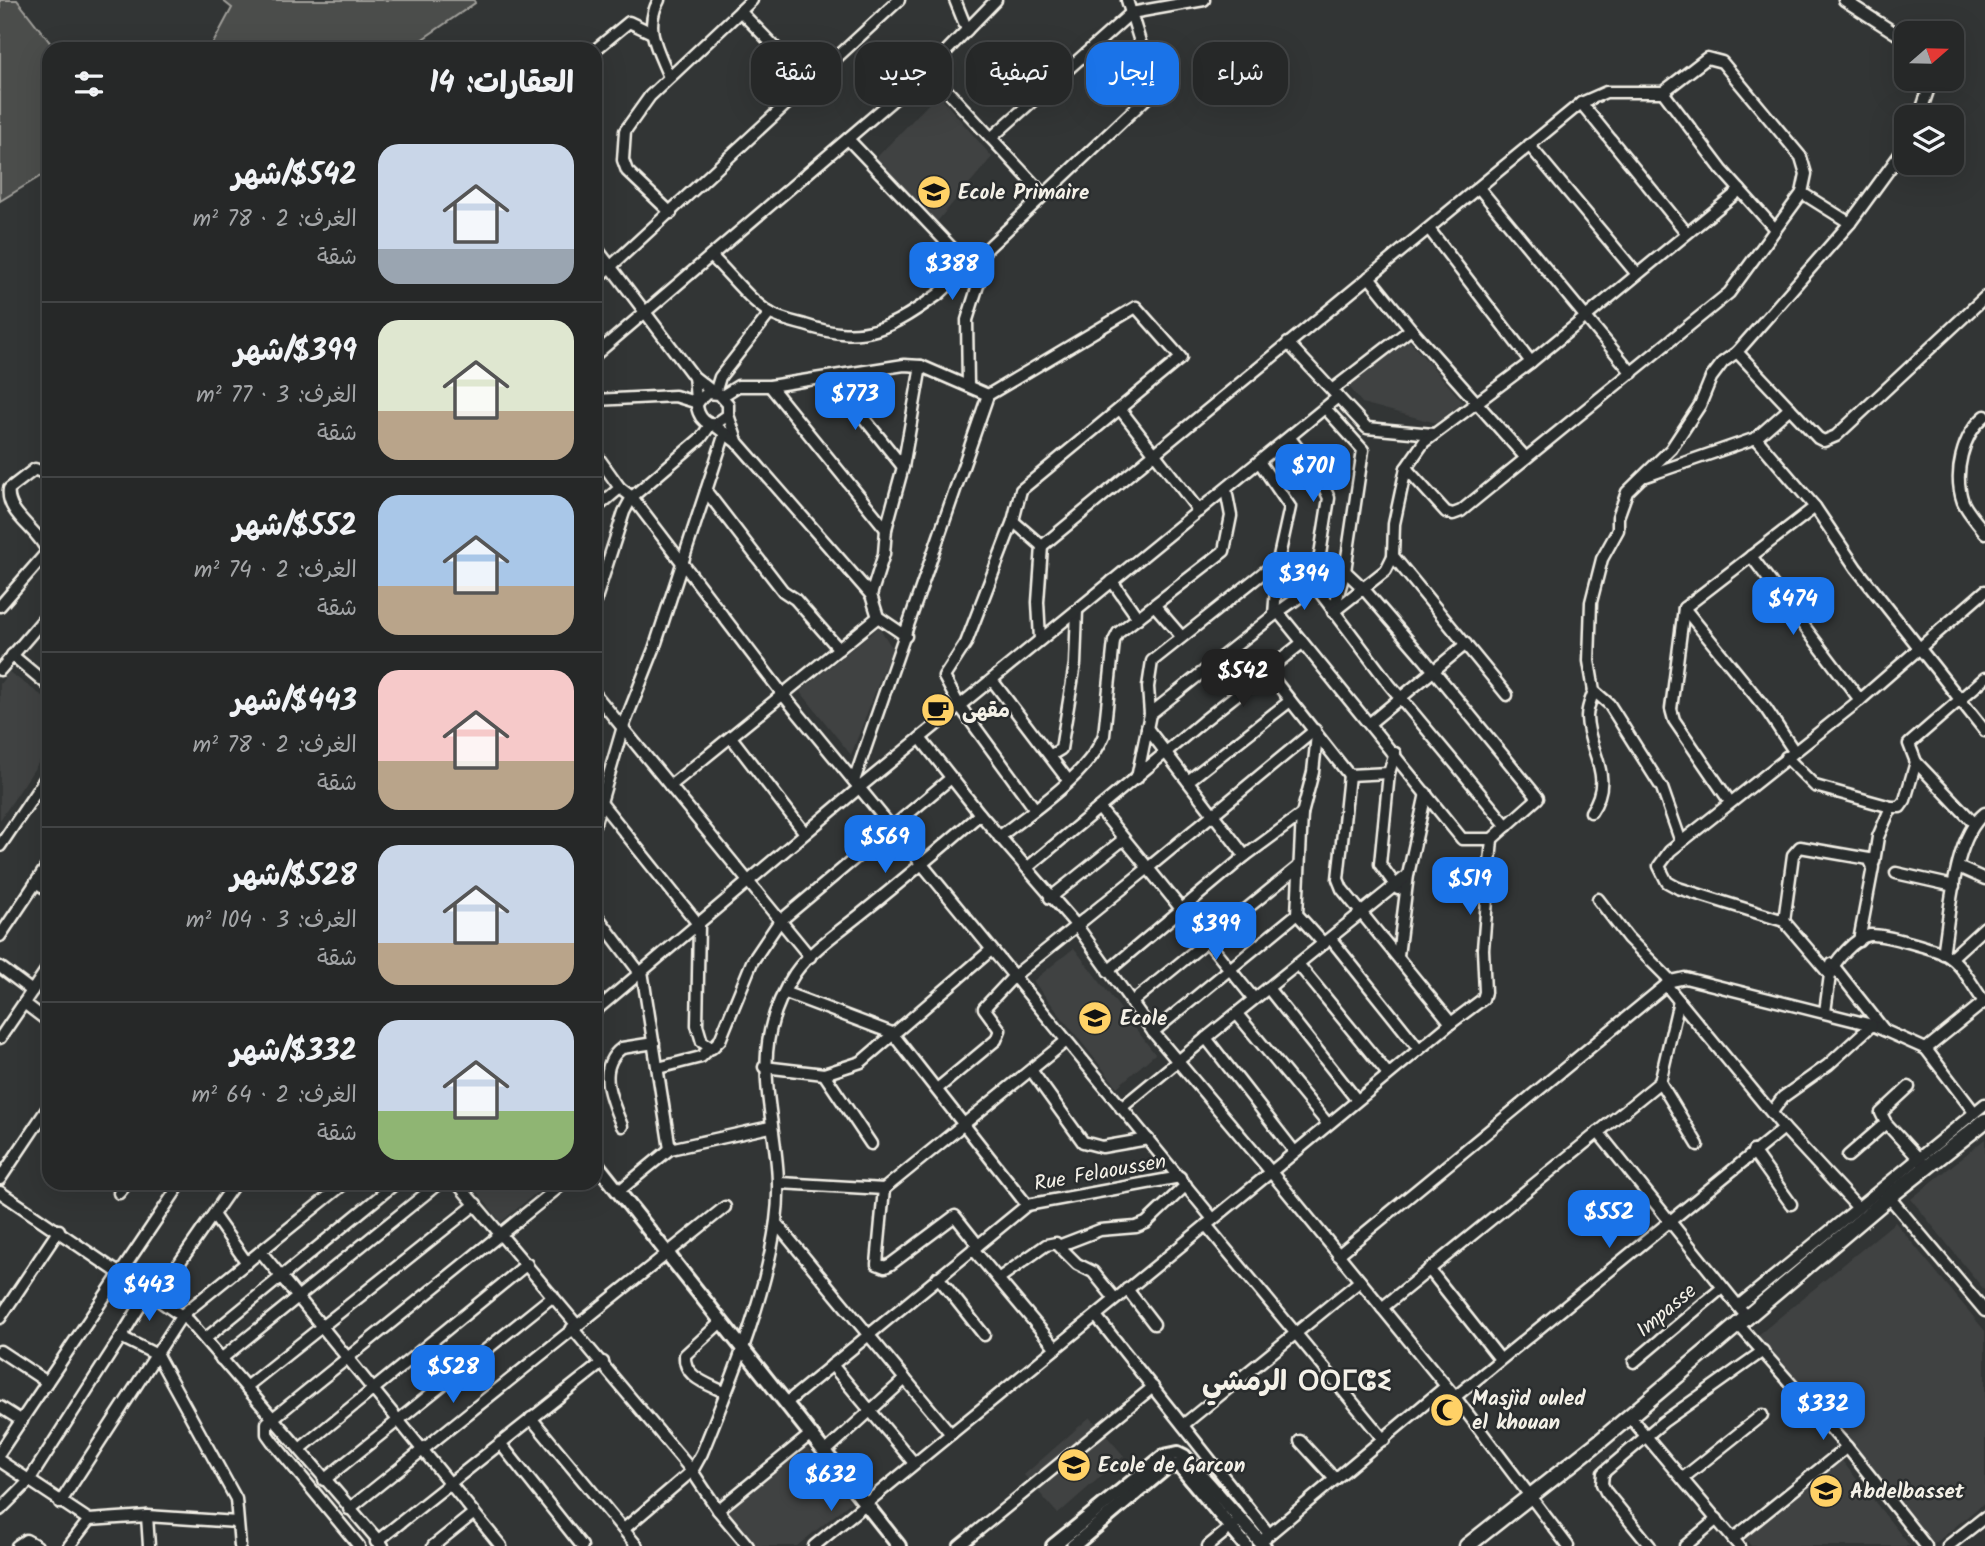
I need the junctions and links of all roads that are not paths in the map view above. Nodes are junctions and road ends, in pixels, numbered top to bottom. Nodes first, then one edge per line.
1 (659, 0) edge
2 (752, 0) edge
3 (900, 0) edge
4 (955, 0) edge
5 (996, 0) edge
6 (1127, 0) edge
7 (1204, 0) edge
8 (1844, 0) edge
9 (740, 11) junction
10 (1131, 13) junction
11 (967, 30) junction
12 (650, 32) junction
13 (1894, 32) edge
14 (770, 42) edge
15 (602, 44) edge
16 (952, 45) edge
17 (841, 53) edge
18 (669, 77) junction
19 (1663, 92) junction
20 (952, 96) edge
21 (1581, 103) junction
22 (784, 105) edge
23 (887, 105) edge
24 (991, 138) junction
25 (848, 139) junction
26 (1530, 145) junction
27 (1894, 162) edge
28 (1479, 188) junction
29 (1740, 190) junction
30 (1801, 193) junction
31 (1044, 195) junction
32 (671, 213) junction
33 (1850, 223) junction
34 (1774, 228) junction
35 (1429, 229) junction
36 (1686, 232) junction
37 (980, 253) junction
38 (602, 254) edge
39 (711, 256) junction
40 (611, 265) junction
41 (968, 265) junction
42 (1636, 273) junction
43 (602, 274) edge
44 (1369, 276) junction
45 (1985, 297) edge
46 (770, 313) junction
47 (645, 314) junction
48 (1584, 318) junction
49 (1411, 329) junction
50 (1288, 344) junction
51 (602, 349) edge
52 (1737, 352) junction
53 (1531, 362) junction
54 (921, 366) junction
55 (1632, 373) junction
56 (694, 377) junction
57 (831, 377) junction
58 (770, 386) junction
59 (968, 386) junction
60 (717, 393) junction
61 (1335, 394) junction
62 (988, 396) junction
63 (602, 400) edge
64 (1478, 401) junction
65 (698, 402) junction
66 (1325, 408) junction
67 (1790, 408) junction
68 (1120, 409) junction
69 (728, 415) junction
70 (1985, 416) edge
71 (713, 424) junction
72 (1367, 428) junction
73 (725, 433) junction
74 (1433, 434) junction
75 (1290, 438) junction
76 (1756, 438) junction
77 (738, 444) junction
78 (1363, 450) junction
79 (1153, 452) junction
80 (1525, 457) junction
81 (602, 463) edge
82 (1260, 463) junction
83 (903, 467) junction
84 (1406, 468) junction
85 (1656, 471) junction
86 (42, 472) edge
87 (620, 488) junction
88 (1226, 490) junction
89 (706, 491) junction
90 (632, 497) junction
91 (602, 503) edge
92 (1815, 507) junction
93 (1199, 511) junction
94 (1013, 521) junction
95 (886, 528) junction
96 (1985, 533) edge
97 (42, 542) edge
98 (1042, 546) junction
99 (1393, 556) junction
100 (1751, 556) junction
101 (42, 558) edge
102 (1278, 561) junction
103 (683, 562) junction
104 (1345, 571) junction
105 (602, 580) edge
106 (1112, 581) junction
107 (1315, 586) junction
108 (1362, 587) junction
109 (1985, 591) edge
110 (871, 596) junction
111 (0, 606) edge
112 (1156, 607) junction
113 (1684, 608) junction
114 (1077, 610) junction
115 (1333, 612) junction
116 (1276, 613) junction
117 (878, 617) junction
118 (1138, 618) junction
119 (42, 624) edge
120 (906, 636) junction
121 (1181, 636) junction
122 (1040, 639) junction
123 (1302, 643) junction
124 (1466, 644) junction
125 (1921, 648) junction
126 (839, 649) junction
127 (12, 655) junction
128 (0, 670) edge
129 (1266, 671) junction
130 (1434, 671) junction
131 (1985, 678) edge
132 (42, 679) edge
133 (992, 680) junction
134 (1594, 691) junction
135 (1507, 695) dead end
136 (784, 696) junction
137 (1401, 698) junction
138 (1860, 700) junction
139 (1959, 700) junction
140 (1290, 701) junction
141 (602, 703) edge
142 (959, 705) junction
143 (1150, 715) junction
144 (1370, 723) junction
145 (1147, 728) junction
146 (622, 730) junction
147 (1985, 730) edge
148 (1315, 734) junction
149 (731, 737) junction
150 (920, 737) junction
151 (1166, 752) junction
152 (1395, 754) junction
153 (1790, 754) junction
154 (1051, 755) junction
155 (1916, 762) junction
156 (1389, 773) junction
157 (1349, 775) junction
158 (951, 778) junction
159 (1137, 778) junction
160 (1068, 780) junction
161 (1188, 781) junction
162 (42, 784) edge
163 (857, 784) junction
164 (670, 786) junction
165 (1426, 793) junction
166 (1730, 802) junction
167 (602, 804) joint
168 (1891, 807) junction
169 (1035, 808) junction
170 (1100, 808) junction
171 (1591, 811) dead end
172 (1212, 813) junction
173 (1985, 813) edge
174 (980, 814) junction
175 (1302, 814) junction
176 (1973, 822) junction
177 (1507, 826) junction
178 (891, 829) junction
179 (805, 833) junction
180 (999, 837) junction
181 (1124, 839) junction
182 (1492, 839) junction
183 (1681, 842) junction
184 (0, 846) edge
185 (1245, 856) junction
186 (1874, 862) junction
187 (922, 864) junction
188 (1298, 867) junction
189 (1958, 867) junction
190 (1027, 868) junction
191 (1148, 868) junction
192 (42, 873) edge
193 (1896, 873) dead end
194 (1409, 876) junction
195 (1985, 879) edge
196 (750, 881) junction
197 (36, 882) junction
198 (42, 886) edge
199 (1396, 886) junction
200 (1954, 886) junction
201 (1050, 898) junction
202 (1406, 898) junction
203 (1598, 899) dead end
204 (1181, 911) junction
205 (1363, 913) junction
206 (1297, 914) junction
207 (1784, 921) junction
208 (779, 922) junction
209 (602, 923) edge
210 (699, 925) junction
211 (1077, 926) junction
212 (1985, 927) edge
213 (606, 928) junction
214 (602, 932) edge
215 (0, 936) edge
216 (1206, 941) junction
217 (1328, 941) junction
218 (1858, 941) junction
219 (991, 950) junction
220 (1398, 956) junction
221 (1947, 956) junction
222 (810, 957) junction
223 (1298, 964) junction
224 (1832, 964) junction
225 (0, 967) edge
226 (1230, 970) junction
227 (1108, 971) junction
228 (641, 972) junction
229 (1830, 975) junction
230 (42, 976) edge
231 (1014, 976) junction
232 (1669, 983) junction
233 (1268, 988) junction
234 (32, 991) junction
235 (786, 993) junction
236 (1254, 999) junction
237 (1679, 1001) junction
238 (1985, 1002) edge
239 (24, 1003) junction
240 (1130, 1003) junction
241 (602, 1005) edge
242 (1825, 1013) junction
243 (1237, 1014) junction
244 (42, 1017) edge
245 (1451, 1023) junction
246 (1872, 1025) junction
247 (1884, 1030) junction
248 (1153, 1031) junction
249 (892, 1033) junction
250 (0, 1038) edge
251 (1206, 1038) junction
252 (1065, 1042) junction
253 (654, 1043) junction
254 (710, 1048) junction
255 (1419, 1049) junction
256 (1926, 1049) junction
257 (1177, 1060) junction
258 (764, 1067) junction
259 (659, 1068) junction
260 (1031, 1070) junction
261 (824, 1074) junction
262 (1388, 1074) junction
263 (1660, 1082) junction
264 (1909, 1087) dead end
265 (937, 1089) junction
266 (1356, 1099) junction
267 (1985, 1104) edge
268 (1121, 1108) junction
269 (1772, 1112) junction
270 (42, 1116) edge
271 (1980, 1117) edge
272 (1327, 1123) junction
273 (1886, 1123) junction
274 (963, 1125) junction
275 (621, 1126) dead end
276 (770, 1127) junction
277 (1784, 1128) junction
278 (1598, 1132) junction
279 (1147, 1139) junction
280 (871, 1144) dead end
281 (1698, 1144) dead end
282 (670, 1149) junction
283 (1294, 1151) junction
284 (1753, 1151) junction
285 (1848, 1156) dead end
286 (1922, 1163) junction
287 (602, 1170) edge
288 (1271, 1172) junction
289 (0, 1179) edge
290 (1183, 1181) junction
291 (780, 1183) junction
292 (884, 1189) junction
293 (121, 1190) edge
294 (176, 1190) edge
295 (231, 1190) edge
296 (336, 1190) edge
297 (387, 1190) edge
298 (430, 1190) edge
299 (463, 1190) edge
300 (555, 1190) edge
301 (620, 1191) junction
302 (0, 1192) edge
303 (119, 1193) dead end
304 (1889, 1197) junction
305 (476, 1204) junction
306 (1791, 1204) dead end
307 (1027, 1205) junction
308 (725, 1207) dead end
309 (1857, 1207) junction
310 (214, 1216) junction
311 (1670, 1220) junction
312 (1209, 1222) junction
313 (776, 1223) junction
314 (59, 1230) junction
315 (501, 1233) junction
316 (1060, 1245) junction
317 (975, 1247) junction
318 (261, 1252) junction
319 (667, 1254) junction
320 (1338, 1255) junction
321 (247, 1262) junction
322 (527, 1264) junction
323 (1429, 1269) junction
324 (120, 1273) junction
325 (281, 1276) junction
326 (938, 1278) junction
327 (999, 1279) junction
328 (1360, 1281) junction
329 (1722, 1288) junction
330 (1127, 1289) junction
331 (152, 1295) junction
332 (299, 1296) junction
333 (553, 1296) junction
334 (1115, 1299) junction
335 (1382, 1308) junction
336 (1985, 1311) edge
337 (182, 1315) junction
338 (1741, 1315) junction
339 (1096, 1316) junction
340 (0, 1318) edge
341 (721, 1322) junction
342 (1154, 1324) dead end
343 (323, 1326) junction
344 (574, 1326) junction
345 (1295, 1333) junction
346 (868, 1335) junction
347 (984, 1335) dead end
348 (121, 1337) junction
349 (205, 1339) junction
350 (741, 1348) junction
351 (1056, 1348) junction
352 (0, 1351) edge
353 (1763, 1351) junction
354 (157, 1354) junction
355 (348, 1357) junction
356 (221, 1359) junction
357 (1500, 1359) junction
358 (603, 1362) junction
359 (1634, 1362) dead end
360 (832, 1365) junction
361 (905, 1380) junction
362 (47, 1382) junction
363 (246, 1387) junction
364 (1153, 1387) junction
365 (1445, 1387) junction
366 (374, 1389) junction
367 (726, 1393) junction
368 (1455, 1397) junction
369 (786, 1403) junction
370 (0, 1407) edge
371 (869, 1412) junction
372 (1762, 1415) dead end
373 (272, 1416) junction
374 (1629, 1416) junction
375 (531, 1418) junction
376 (398, 1419) junction
377 (22, 1421) junction
378 (1183, 1424) junction
379 (811, 1434) junction
380 (951, 1434) junction
381 (1647, 1435) junction
382 (1384, 1440) junction
383 (1300, 1441) dead end
384 (500, 1443) junction
385 (1847, 1447) junction
386 (300, 1448) junction
387 (423, 1450) junction
388 (0, 1452) edge
389 (825, 1452) junction
390 (1182, 1460) junction
391 (0, 1461) edge
392 (914, 1463) junction
393 (692, 1471) junction
394 (1683, 1478) junction
395 (1335, 1479) junction
396 (324, 1480) junction
397 (28, 1482) junction
398 (450, 1482) junction
399 (1529, 1496) junction
400 (60, 1503) junction
401 (866, 1504) junction
402 (349, 1509) junction
403 (0, 1510) edge
404 (718, 1510) junction
405 (474, 1513) junction
406 (147, 1516) junction
407 (1985, 1517) edge
408 (1717, 1519) junction
409 (89, 1520) junction
410 (237, 1522) junction
411 (1236, 1523) junction
412 (624, 1529) junction
413 (1265, 1541) edge
414 (1736, 1542) edge
415 (378, 1544) edge
416 (498, 1545) edge
417 (17, 1546) edge
418 (37, 1546) edge
419 (69, 1546) edge
420 (149, 1546) edge
421 (240, 1546) edge
422 (359, 1546) edge
423 (433, 1546) edge
424 (582, 1546) edge
425 (637, 1546) edge
426 (748, 1546) edge
427 (814, 1546) edge
428 (899, 1546) edge
429 (959, 1546) edge
430 (1053, 1546) edge
431 (1073, 1546) edge
432 (1208, 1546) edge
433 (1246, 1546) edge
434 (1467, 1546) edge
435 (1568, 1546) edge
436 (1650, 1546) edge
437 (1685, 1546) edge
438 (1926, 1546) edge
439 (1948, 1546) edge

1 - 12 street
2 - 9 street
3 - 17 street
4 - 11 street
5 - 11 street
6 - 10 street
7 - 10 street
8 - 13 street
9 - 14 street
9 - 18 street
10 - 24 street
10 - 31 street
11 - 16 street
12 - 15 street
12 - 18 street
18 - 32 street
19 - 21 street
19 - 29 street
19 - 30 street
20 - 24 street
21 - 26 street
21 - 36 street
22 - 32 street
23 - 25 street
24 - 31 street
25 - 39 street
25 - 41 street
26 - 28 street
26 - 42 street
27 - 33 street
28 - 35 street
28 - 48 street
29 - 34 street
29 - 36 street
30 - 33 street
30 - 34 street
31 - 37 street
32 - 40 street
33 - 52 street
34 - 55 street
35 - 44 street
35 - 53 street
36 - 42 street
37 - 41 street
37 - 59 street
38 - 40 street
39 - 46 street
39 - 47 street
40 - 43 street
40 - 47 street
41 - 46 street
42 - 48 street
44 - 49 street
44 - 50 street
45 - 67 street
46 - 60 street
47 - 51 street
47 - 56 street
48 - 53 street
48 - 55 street
49 - 61 street
49 - 64 street
50 - 61 street
50 - 79 street
52 - 67 street
52 - 85 street
53 - 64 street
54 - 57 street
54 - 59 street
54 - 83 street
55 - 80 street
56 - 60 street
56 - 65 street
57 - 58 street
57 - 83 street
58 - 60 street
58 - 95 street
59 - 62 street
60 - 65 street
60 - 69 street
61 - 66 street
61 - 72 street
62 - 68 street
62 - 120 street
63 - 65 street
64 - 74 street
64 - 80 street
65 - 71 street
66 - 75 street
66 - 78 street
67 - 76 street
68 - 79 street
68 - 94 street
69 - 71 street
69 - 77 street
70 - 96 street
71 - 73 street
71 - 90 street
72 - 74 street
72 - 78 street
73 - 77 street
73 - 89 street
74 - 84 street
75 - 82 street
75 - 107 street
76 - 85 street
76 - 92 street
77 - 110 street
78 - 104 street
79 - 93 street
79 - 98 street
80 - 84 street
81 - 87 street
82 - 88 street
82 - 102 street
83 - 95 street
84 - 99 street
85 - 134 street
86 - 97 street
87 - 90 street
87 - 91 street
88 - 93 street
88 - 112 street
89 - 103 street
89 - 126 street
90 - 103 street
90 - 105 street
92 - 100 street
92 - 125 street
93 - 106 street
94 - 98 street
94 - 142 street
95 - 110 street
98 - 122 street
99 - 108 street
99 - 124 street
100 - 113 street
100 - 138 street
101 - 111 street
102 - 116 street
102 - 121 street
103 - 136 street
103 - 146 street
104 - 108 street
104 - 115 street
106 - 114 street
106 - 118 street
107 - 115 street
107 - 116 street
108 - 115 street
108 - 130 street
109 - 125 street
110 - 117 street
112 - 118 street
112 - 121 street
113 - 153 street
113 - 166 street
114 - 122 street
114 - 154 street
115 - 137 street
116 - 123 street
116 - 143 street
117 - 120 street
117 - 126 street
118 - 160 street
119 - 127 street
120 - 163 street
121 - 143 street
122 - 133 street
123 - 129 street
123 - 144 street
124 - 130 street
124 - 135 street
125 - 138 street
125 - 139 street
126 - 136 street
127 - 128 street
127 - 132 street
129 - 140 street
129 - 151 street
130 - 137 street
130 - 177 street
131 - 139 street
133 - 142 street
133 - 154 street
134 - 171 street
134 - 183 street
136 - 149 street
136 - 163 street
137 - 144 street
137 - 177 street
138 - 153 street
139 - 147 street
139 - 155 street
140 - 148 street
140 - 161 street
141 - 146 street
142 - 150 street
142 - 169 street
143 - 145 street
144 - 152 street
145 - 151 street
145 - 159 street
146 - 164 street
146 - 167 street
148 - 157 street
148 - 172 street
148 - 175 street
149 - 164 street
149 - 179 street
150 - 158 street
150 - 163 street
151 - 159 street
151 - 161 street
152 - 156 street
152 - 165 street
153 - 166 street
153 - 168 street
154 - 160 street
155 - 168 street
155 - 176 street
156 - 157 street
156 - 199 street
157 - 205 street
158 - 174 street
158 - 178 street
159 - 170 street
160 - 169 street
161 - 172 street
162 - 184 street
163 - 178 street
163 - 179 street
164 - 196 street
165 - 182 street
165 - 194 street
166 - 183 street
167 - 210 street
168 - 186 street
169 - 180 street
170 - 181 street
170 - 190 street
172 - 185 street
172 - 191 street
173 - 176 street
174 - 180 street
174 - 187 street
175 - 185 street
175 - 188 street
176 - 189 street
177 - 182 street
178 - 187 street
178 - 208 street
179 - 196 street
180 - 190 street
181 - 191 street
181 - 201 street
182 - 245 street
183 - 207 street
185 - 204 street
186 - 207 street
186 - 218 street
187 - 219 street
187 - 222 street
188 - 206 street
188 - 216 street
189 - 195 street
189 - 200 street
190 - 201 street
191 - 204 street
191 - 211 street
192 - 197 street
193 - 200 street
194 - 199 street
194 - 202 street
196 - 208 street
196 - 210 street
197 - 198 street
197 - 215 street
199 - 202 street
199 - 205 street
200 - 221 street
201 - 211 street
202 - 220 street
203 - 232 street
204 - 216 street
204 - 227 street
205 - 217 street
205 - 220 street
206 - 217 street
206 - 226 street
207 - 229 street
208 - 222 street
208 - 254 street
209 - 213 street
210 - 228 street
210 - 254 street
211 - 227 street
211 - 231 street
212 - 221 street
213 - 214 street
213 - 228 street
216 - 226 street
216 - 240 street
217 - 223 street
217 - 255 street
218 - 221 street
218 - 224 street
219 - 231 street
219 - 249 street
220 - 245 street
221 - 238 street
222 - 235 street
223 - 233 street
223 - 262 street
224 - 229 street
224 - 247 street
225 - 234 street
226 - 236 street
226 - 248 street
227 - 240 street
228 - 241 street
228 - 253 street
229 - 242 street
230 - 234 street
231 - 252 street
231 - 265 street
232 - 237 street
232 - 242 street
232 - 320 street
233 - 236 street
233 - 266 street
234 - 239 street
235 - 249 street
235 - 258 street
236 - 243 street
237 - 263 street
237 - 269 street
238 - 256 street
239 - 244 street
239 - 250 street
240 - 248 street
242 - 246 street
243 - 251 street
243 - 272 street
245 - 255 street
246 - 247 street
246 - 269 street
247 - 256 street
248 - 257 street
249 - 261 street
249 - 265 street
251 - 257 street
251 - 283 street
252 - 260 street
252 - 268 street
253 - 259 street
253 - 275 street
254 - 259 street
255 - 262 street
256 - 271 street
257 - 268 street
257 - 288 street
258 - 261 street
258 - 276 street
259 - 282 street
260 - 274 street
260 - 279 street
261 - 280 street
262 - 266 street
263 - 278 street
263 - 281 street
264 - 273 street
265 - 274 street
266 - 272 street
267 - 271 street
268 - 279 street
269 - 277 street
270 - 289 street
271 - 286 main road
272 - 283 street
273 - 285 street
273 - 286 street
274 - 292 street
274 - 307 street
276 - 282 street
276 - 291 street
277 - 284 street
277 - 309 street
278 - 311 street
278 - 323 street
279 - 290 street
282 - 301 street
283 - 288 street
284 - 306 street
284 - 311 street
286 - 304 main road
286 - 309 street
287 - 301 street
288 - 312 street
288 - 320 street
290 - 307 street, Rue Felaoussen
290 - 312 street
290 - 316 street
291 - 292 street
291 - 313 street
292 - 317 street
293 - 303 street
294 - 324 street
295 - 310 street
296 - 318 street
297 - 325 street
298 - 332 street
299 - 305 street
300 - 315 street
301 - 319 street
302 - 314 street
304 - 336 street
304 - 338 main road
305 - 315 street
305 - 343 street
307 - 317 street
308 - 319 street
309 - 338 street
310 - 321 street
310 - 331 street
311 - 329 street
311 - 357 street
312 - 330 street
312 - 345 street
313 - 346 street
313 - 350 street
314 - 324 street
314 - 340 street
315 - 322 street
315 - 355 street
316 - 327 street
316 - 334 street
317 - 326 street
317 - 327 street
318 - 321 street
318 - 325 street
319 - 341 street
319 - 344 street
320 - 328 street
321 - 337 street
322 - 333 street
322 - 366 street
323 - 335 street
323 - 357 street
324 - 331 street
324 - 362 street
325 - 332 street
325 - 349 street
326 - 346 street
326 - 347 street
327 - 351 street
328 - 335 street
328 - 345 street
329 - 338 street
329 - 359 street, Impasse
330 - 334 street
330 - 342 street
331 - 337 street
331 - 348 street
332 - 343 street
332 - 356 street
333 - 344 street
333 - 376 street
334 - 339 street
335 - 365 street
337 - 349 street
337 - 354 street
338 - 353 street
338 - 374 main road
339 - 351 street
339 - 364 street
341 - 350 street
341 - 367 street
343 - 355 street
343 - 363 street
344 - 358 street
344 - 387 street
345 - 378 street
345 - 382 street
346 - 360 street
346 - 361 street
348 - 354 street
348 - 397 street
349 - 356 street
350 - 367 street
350 - 369 street
351 - 380 street
352 - 362 street
353 - 381 street
353 - 385 street
354 - 400 street
354 - 410 street
355 - 366 street
355 - 373 street
356 - 363 street
357 - 368 street
358 - 375 street
358 - 393 street
360 - 369 street
360 - 371 street
361 - 371 street
361 - 380 street
362 - 377 street
363 - 373 street
364 - 378 street
364 - 429 street
365 - 368 street
365 - 382 street
366 - 376 street
366 - 386 street
367 - 393 street
368 - 399 street
369 - 379 street
370 - 377 street
371 - 389 street
371 - 392 street
372 - 394 street
373 - 386 street
373 - 422 street
374 - 381 street
374 - 399 main road
375 - 384 street
375 - 412 street
376 - 387 street
376 - 396 street
377 - 388 street
378 - 413 street
379 - 389 street
379 - 404 street
380 - 392 street
381 - 394 street
381 - 436 street
382 - 395 street
383 - 395 street
384 - 398 street
384 - 424 street
385 - 414 street
385 - 438 street
386 - 396 street
387 - 398 street
387 - 402 street
389 - 401 street
390 - 411 street
390 - 430 street
390 - 431 street
391 - 397 street
392 - 401 street
393 - 404 street
393 - 412 street
394 - 408 street
395 - 413 street
396 - 402 street
397 - 400 street
397 - 403 street
398 - 405 street
398 - 415 street
399 - 434 main road
399 - 435 street
400 - 409 street
401 - 427 street
401 - 428 street
402 - 415 street
404 - 426 street
405 - 416 street
405 - 423 street
406 - 409 street
406 - 410 street
406 - 420 street
407 - 439 street
408 - 414 street
408 - 437 street
409 - 419 street
410 - 421 street
411 - 413 street
411 - 432 street
411 - 433 street
412 - 425 street
417 - 418 street

